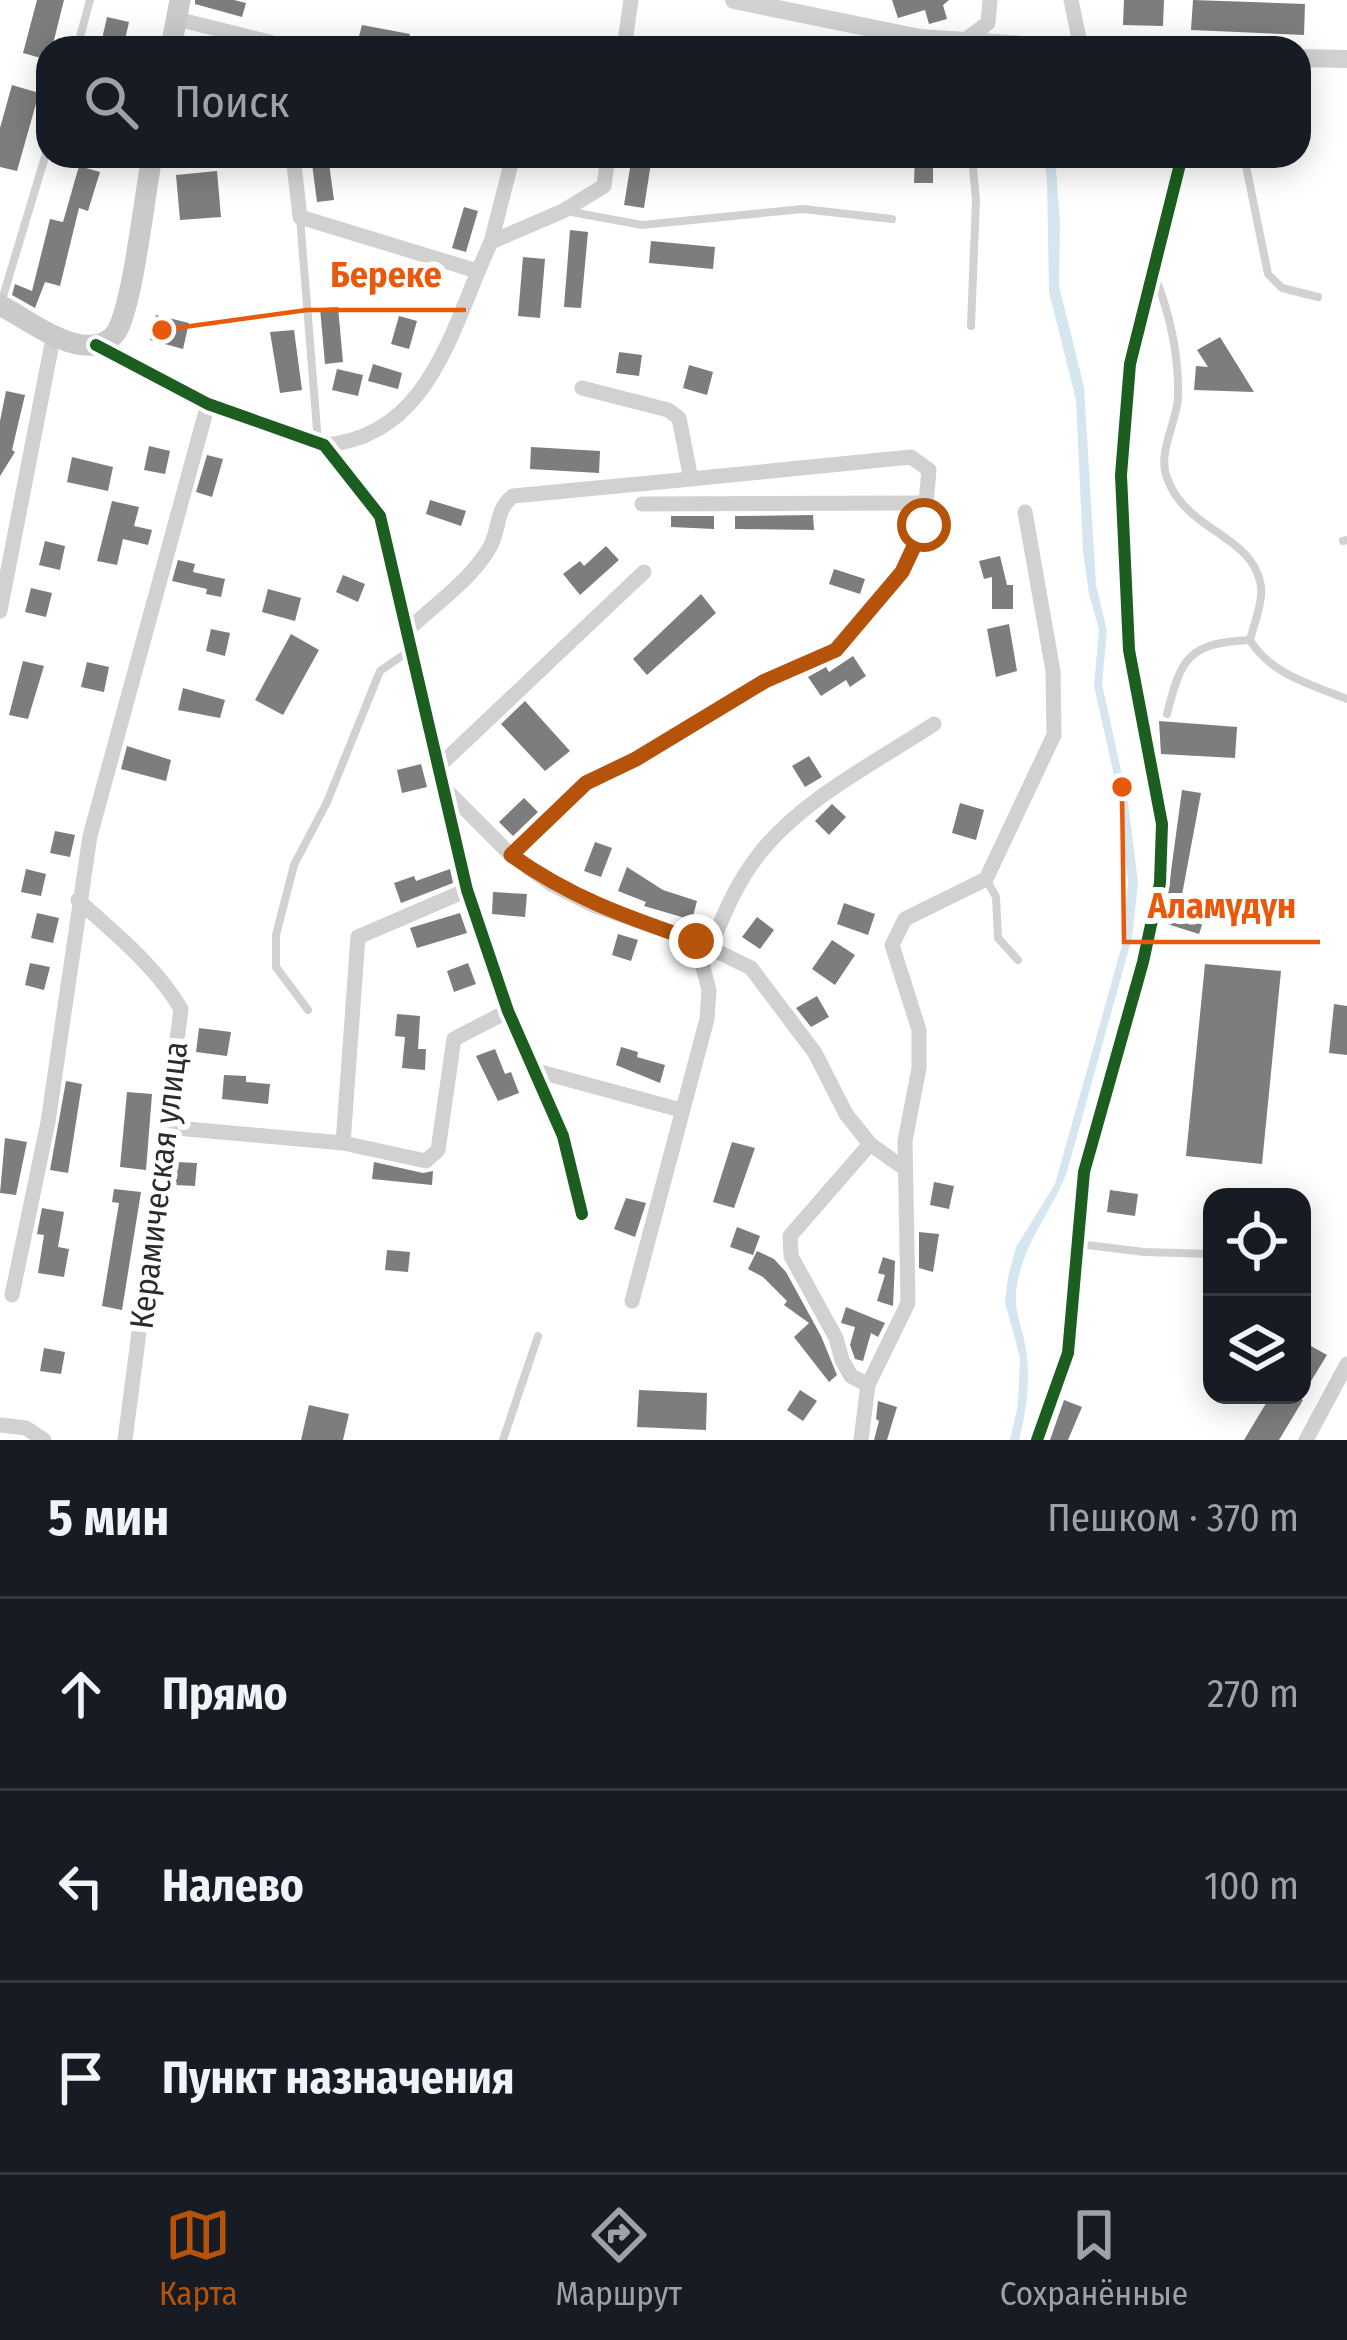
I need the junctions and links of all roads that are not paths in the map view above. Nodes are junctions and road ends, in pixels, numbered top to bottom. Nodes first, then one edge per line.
1 (89, 0) edge
2 (632, 0) edge
3 (734, 0) edge
4 (989, 0) edge
5 (1071, 0) edge
6 (178, 10) edge
7 (79, 36) edge
8 (253, 36) edge
9 (626, 36) edge
10 (910, 36) edge
11 (973, 36) edge
12 (1079, 36) edge
13 (1311, 58) edge
14 (1347, 59) edge
15 (42, 168) edge
16 (150, 168) edge
17 (294, 168) edge
18 (510, 168) edge
19 (606, 168) edge
20 (973, 168) edge
21 (1179, 168) edge
22 (1246, 168) edge
23 (563, 211) junction
24 (300, 217) junction
25 (892, 219) dead end
26 (491, 242) junction
27 (477, 271) junction
28 (1153, 272) junction
29 (1318, 297) dead end
30 (0, 305) edge
31 (971, 326) dead end
32 (54, 333) junction
33 (96, 345) junction
34 (583, 388) dead end
35 (208, 404) junction
36 (321, 444) junction
37 (692, 479) junction
38 (926, 503) junction
39 (642, 504) dead end
40 (1025, 512) dead end
41 (644, 572) dead end
42 (0, 610) edge
43 (408, 630) junction
44 (1250, 640) junction
45 (411, 650) junction
46 (1347, 699) edge
47 (1167, 714) dead end
48 (934, 724) dead end
49 (438, 767) junction
50 (445, 789) junction
51 (511, 855) junction
52 (986, 879) junction
53 (467, 890) junction
54 (78, 900) junction
55 (703, 944) junction
56 (1018, 960) dead end
57 (308, 1010) dead end
58 (508, 1011) junction
59 (533, 1070) junction
60 (681, 1110) junction
61 (165, 1127) junction
62 (343, 1143) junction
63 (870, 1144) junction
64 (905, 1169) junction
65 (582, 1214) dead end
66 (1079, 1244) junction
67 (1203, 1254) edge
68 (12, 1295) dead end
69 (632, 1300) dead end
70 (538, 1336) dead end
71 (1347, 1364) edge
72 (868, 1385) junction
73 (0, 1425) edge
74 (44, 1440) edge
75 (125, 1440) edge
76 (503, 1440) edge
77 (861, 1440) edge
78 (1036, 1440) edge
79 (1306, 1440) edge

1 - 7 lane
2 - 9 street
3 - 10 street
4 - 11 street
5 - 12 street
6 - 8 street
13 - 14 street
15 - 30 lane
16 - 33 main road
17 - 24 street
18 - 26 street
19 - 23 street
20 - 31 lane
21 - 28 street
22 - 29 lane
23 - 25 lane
23 - 26 street
24 - 27 street
24 - 36 lane
26 - 27 street
27 - 36 street
28 - 44 lane
28 - 66 street
30 - 32 main road
32 - 33 main road
32 - 42 street
33 - 35 street
34 - 37 street
35 - 36 street
35 - 54 street
36 - 43 street
37 - 38 street
37 - 43 street
38 - 39 street
38 - 51 street
40 - 52 street
41 - 49 street
43 - 45 street
44 - 46 lane
44 - 47 lane
45 - 49 street
45 - 57 lane
48 - 55 street
49 - 50 street
50 - 51 street
50 - 53 street
51 - 55 street
52 - 56 lane
52 - 64 street
53 - 58 street
53 - 62 street
54 - 61 street, Керамическая улица
54 - 68 street
55 - 60 street
55 - 63 street
58 - 59 street
58 - 62 street
59 - 60 street
59 - 65 street
60 - 69 street
61 - 62 street
61 - 75 street, Керамическая улица
63 - 64 street
63 - 72 street
64 - 72 street
66 - 67 lane
66 - 78 street
70 - 76 lane
71 - 79 street
72 - 77 street
73 - 74 street

